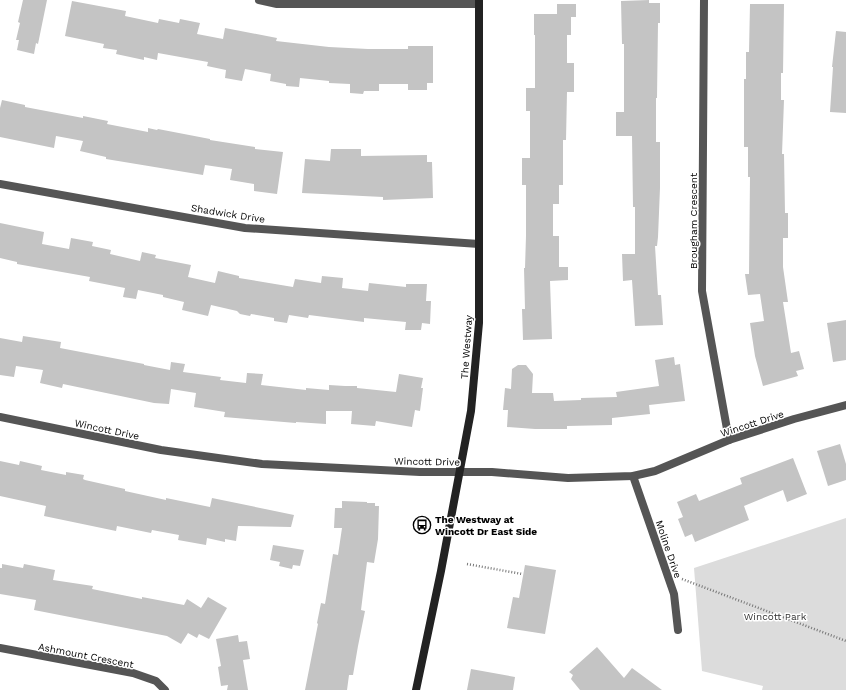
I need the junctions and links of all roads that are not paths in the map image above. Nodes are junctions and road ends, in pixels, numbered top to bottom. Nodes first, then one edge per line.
1 (259, 0) edge
2 (704, 0) edge
3 (479, 2) edge
4 (0, 184) edge
5 (479, 244) junction
6 (846, 405) edge
7 (0, 417) edge
8 (729, 440) junction
9 (460, 472) junction
10 (633, 476) junction
11 (678, 630) dead end
12 (0, 648) edge
13 (165, 690) edge
14 (416, 690) edge

1 - 3 street
2 - 8 street, Brougham Crescent
3 - 5 main road, The Westway
4 - 5 street, Shadwick Drive
5 - 9 main road, The Westway
6 - 8 street, Wincott Drive
7 - 9 street, Wincott Drive
8 - 10 street, Wincott Drive
9 - 10 street, Wincott Drive
9 - 14 main road, The Westway
10 - 11 street, Moline Drive
12 - 13 street, Ashmount Crescent

